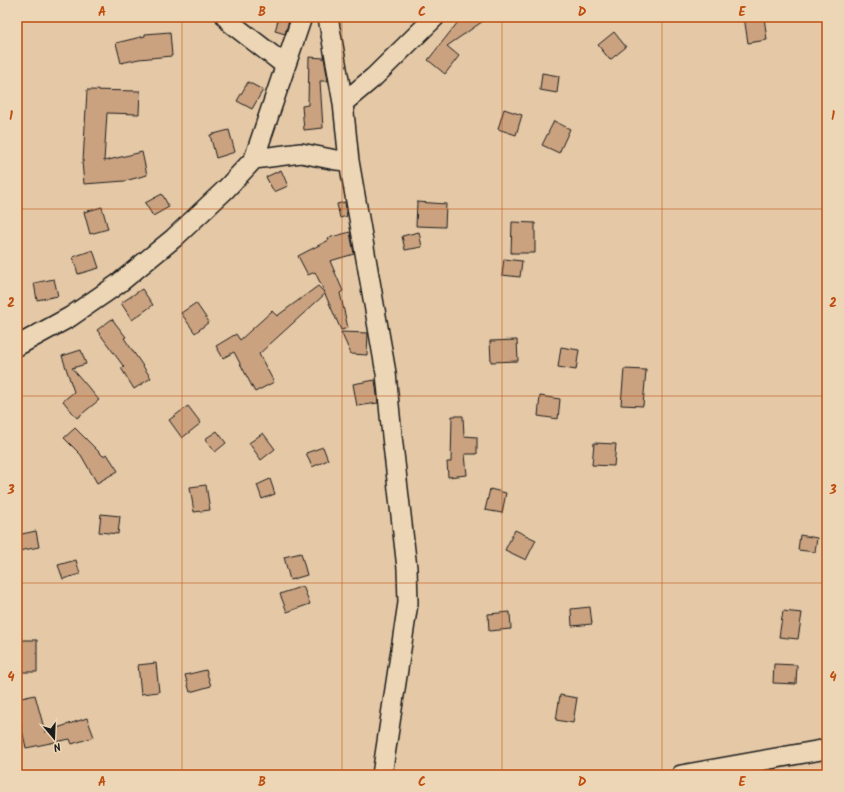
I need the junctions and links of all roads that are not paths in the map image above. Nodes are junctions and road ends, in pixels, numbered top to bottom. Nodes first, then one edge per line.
1 (226, 17) edge
2 (302, 17) edge
3 (328, 17) edge
4 (435, 17) edge
5 (285, 65) junction
6 (343, 103) junction
7 (254, 159) junction
8 (349, 161) junction
9 (17, 346) edge
10 (827, 749) edge
11 (382, 775) edge
12 (681, 775) edge

1 - 5 street
2 - 5 street
3 - 6 street
4 - 6 street
5 - 7 street
6 - 8 street
7 - 8 street
7 - 9 street
8 - 11 street
10 - 12 street

